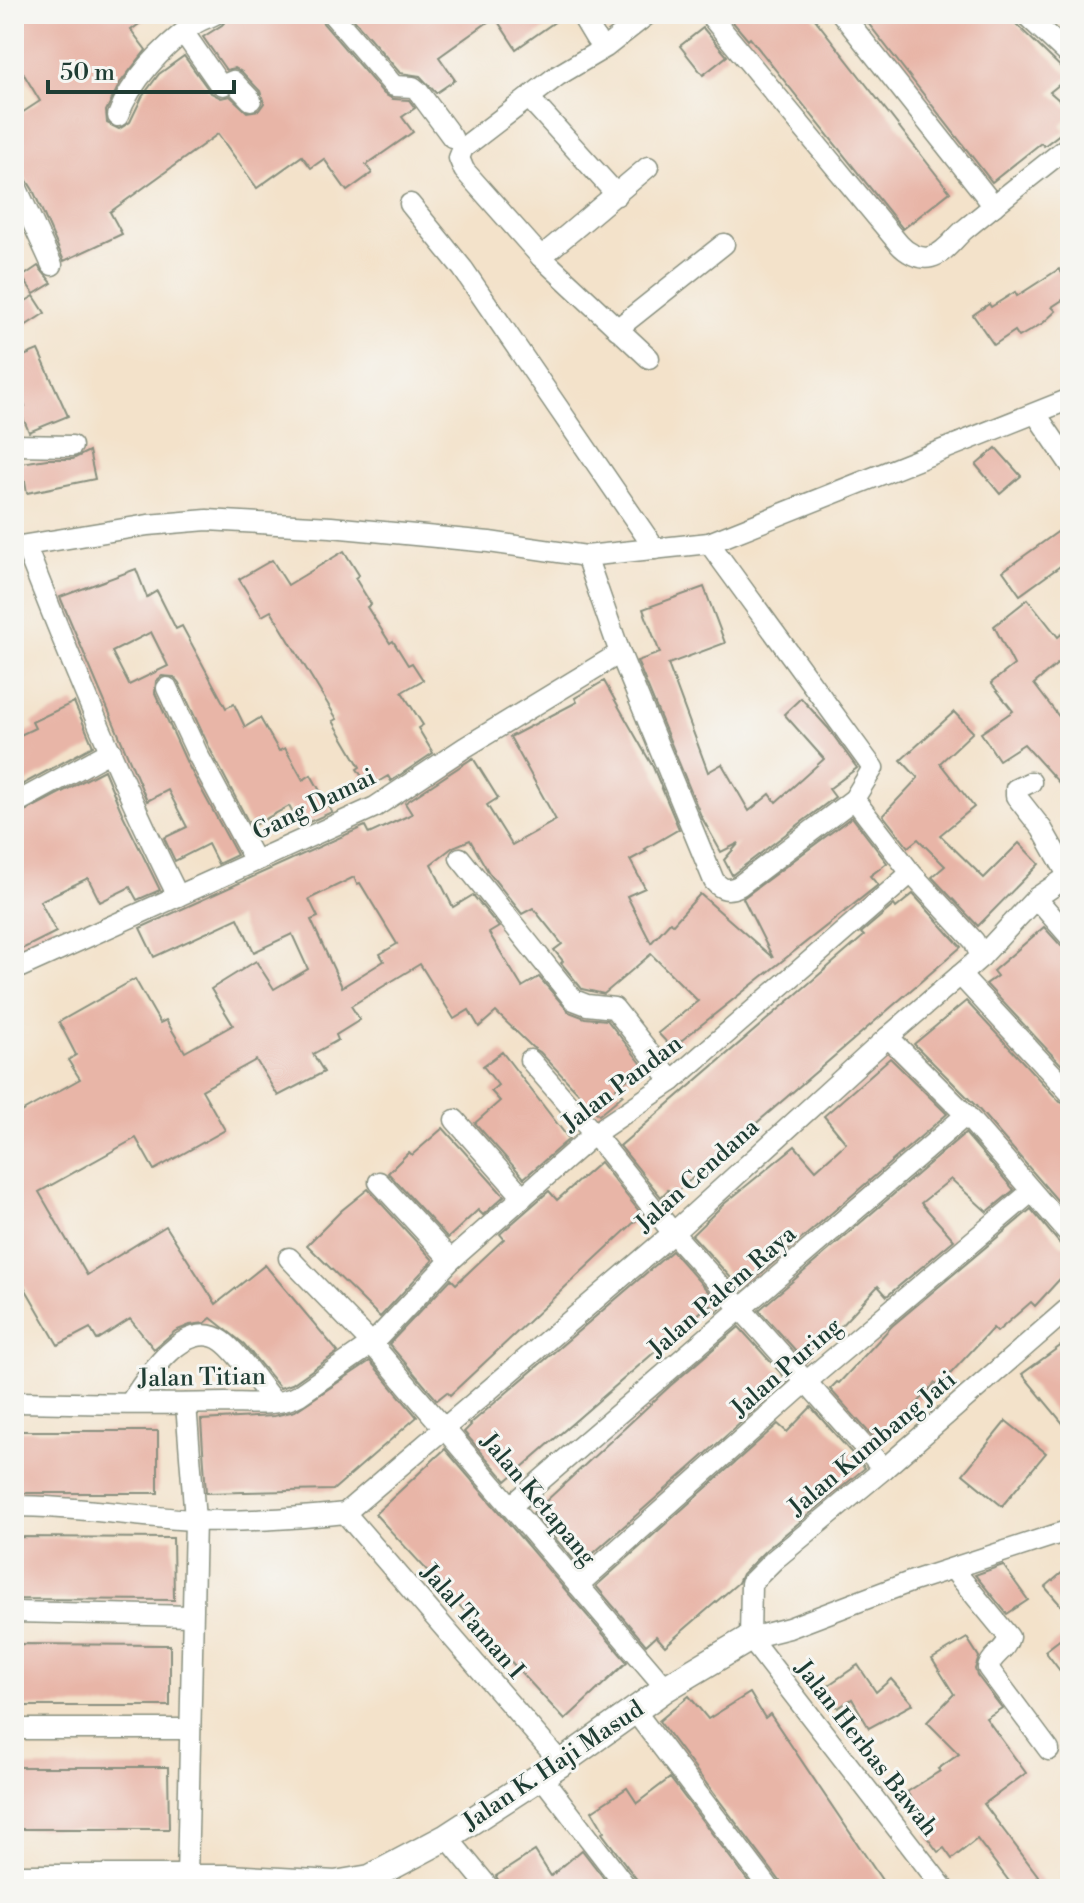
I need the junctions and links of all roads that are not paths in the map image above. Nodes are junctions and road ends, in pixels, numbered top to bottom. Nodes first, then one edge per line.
1 (215, 14) edge
2 (332, 14) edge
3 (581, 14) edge
4 (648, 14) edge
5 (709, 14) edge
6 (842, 14) edge
7 (1025, 14) edge
8 (186, 23) edge
9 (596, 39) dead end
10 (1070, 56) edge
11 (529, 98) junction
12 (251, 100) dead end
13 (118, 116) dead end
14 (452, 137) dead end
15 (1070, 145) edge
16 (648, 167) dead end
17 (14, 182) edge
18 (617, 195) junction
19 (410, 204) dead end
20 (994, 206) junction
21 (724, 244) dead end
22 (541, 257) junction
23 (52, 265) dead end
24 (617, 329) junction
25 (649, 358) dead end
26 (1070, 399) edge
27 (1036, 414) junction
28 (14, 445) edge
29 (72, 446) dead end
30 (1070, 464) edge
31 (709, 543) junction
32 (20, 547) edge
33 (655, 549) junction
34 (586, 556) junction
35 (620, 653) junction
36 (167, 688) dead end
37 (111, 751) junction
38 (1031, 782) dead end
39 (854, 799) junction
40 (14, 804) edge
41 (460, 858) dead end
42 (255, 861) junction
43 (911, 873) junction
44 (1069, 875) edge
45 (178, 896) junction
46 (1036, 898) junction
47 (1070, 937) edge
48 (981, 957) junction
49 (14, 970) edge
50 (960, 975) junction
51 (888, 1037) junction
52 (530, 1060) dead end
53 (672, 1081) junction
54 (1070, 1093) edge
55 (966, 1115) junction
56 (455, 1120) dead end
57 (594, 1134) junction
58 (379, 1182) dead end
59 (1031, 1192) junction
60 (523, 1197) junction
61 (673, 1233) junction
62 (1070, 1235) edge
63 (289, 1258) dead end
64 (451, 1260) junction
65 (1070, 1307) edge
66 (742, 1308) junction
67 (372, 1344) junction
68 (806, 1382) junction
69 (14, 1402) edge
70 (274, 1402) junction
71 (130, 1403) junction
72 (186, 1404) junction
73 (446, 1428) junction
74 (884, 1469) junction
75 (14, 1506) edge
76 (511, 1506) junction
77 (345, 1513) junction
78 (195, 1520) junction
79 (1070, 1530) edge
80 (953, 1569) junction
81 (578, 1585) junction
82 (14, 1612) edge
83 (192, 1616) junction
84 (750, 1638) junction
85 (666, 1688) junction
86 (634, 1710) junction
87 (14, 1729) edge
88 (190, 1729) junction
89 (1049, 1750) dead end
90 (551, 1769) junction
91 (447, 1837) junction
92 (187, 1878) junction
93 (22, 1881) edge
94 (490, 1889) edge
95 (628, 1889) edge
96 (770, 1889) edge
97 (944, 1889) edge

1 - 8 street
2 - 14 street
3 - 9 street
4 - 11 street
5 - 20 street
6 - 20 street
7 - 10 street
8 - 12 street
8 - 13 street
11 - 18 street
11 - 22 street
15 - 20 street
16 - 18 street
17 - 23 street
18 - 22 street
19 - 33 street
21 - 24 street
22 - 24 street
24 - 25 street
26 - 27 street
27 - 30 street
27 - 31 street
28 - 29 street
31 - 33 street
31 - 39 street
32 - 34 street
32 - 37 street
33 - 34 street
34 - 35 street
35 - 39 street
35 - 42 street, Gang Damai
36 - 42 street
37 - 40 street
37 - 45 street
38 - 44 street
39 - 43 street
41 - 53 street
42 - 45 street, Gang Damai
43 - 48 street
43 - 53 street, Jalan Pandan
44 - 46 street, Jalan Cendana
45 - 49 street, Gang Damai
46 - 47 street
46 - 48 street, Jalan Cendana
48 - 50 street, Jalan Cendana
50 - 51 street, Jalan Cendana
50 - 54 street
51 - 55 street
51 - 61 street, Jalan Cendana
52 - 57 street
53 - 57 street, Jalan Pandan
55 - 59 street
55 - 66 street, Jalan Palem Raya
56 - 60 street
57 - 60 street, Jalan Pandan
57 - 61 street
58 - 64 street
59 - 62 street
59 - 68 street, Jalan Puring
60 - 64 street, Jalan Pandan
61 - 66 street
61 - 73 street, Jalan Cendana
63 - 67 street, Jalan Ketapang
64 - 67 street, Jalan Pandan
65 - 74 street, Jalan Kumbang Jati
66 - 68 street
66 - 76 street, Jalan Palem Raya
67 - 70 street, Jalan Titian
67 - 73 street, Jalan Ketapang
68 - 74 street
68 - 81 street, Jalan Puring
69 - 71 street, Jalan Titian
70 - 71 street
70 - 72 street, Jalan Titian
71 - 72 street, Jalan Titian
72 - 78 street
73 - 76 street, Jalan Ketapang
73 - 77 street, Jalan Cendana
74 - 84 street, Jalan Kumbang Jati
75 - 78 street
76 - 81 street, Jalan Ketapang
77 - 78 street
77 - 90 street, Jalal Taman I
78 - 83 street
79 - 80 street, Jalan K. Haji Masud
80 - 84 street, Jalan K. Haji Masud
80 - 89 street
81 - 85 street, Jalan Ketapang
82 - 83 street
83 - 88 street
84 - 85 street, Jalan K. Haji Masud
84 - 97 street, Jalan Herbas Bawah
85 - 86 street, Jalan K. Haji Masud
86 - 90 street, Jalan K. Haji Masud
86 - 96 street
87 - 88 street
88 - 92 street
90 - 91 street, Jalan K. Haji Masud
90 - 95 street, Jalal Taman I
91 - 92 street, Jalan K. Haji Masud
91 - 94 street
92 - 93 street, Jalan K. Haji Masud

